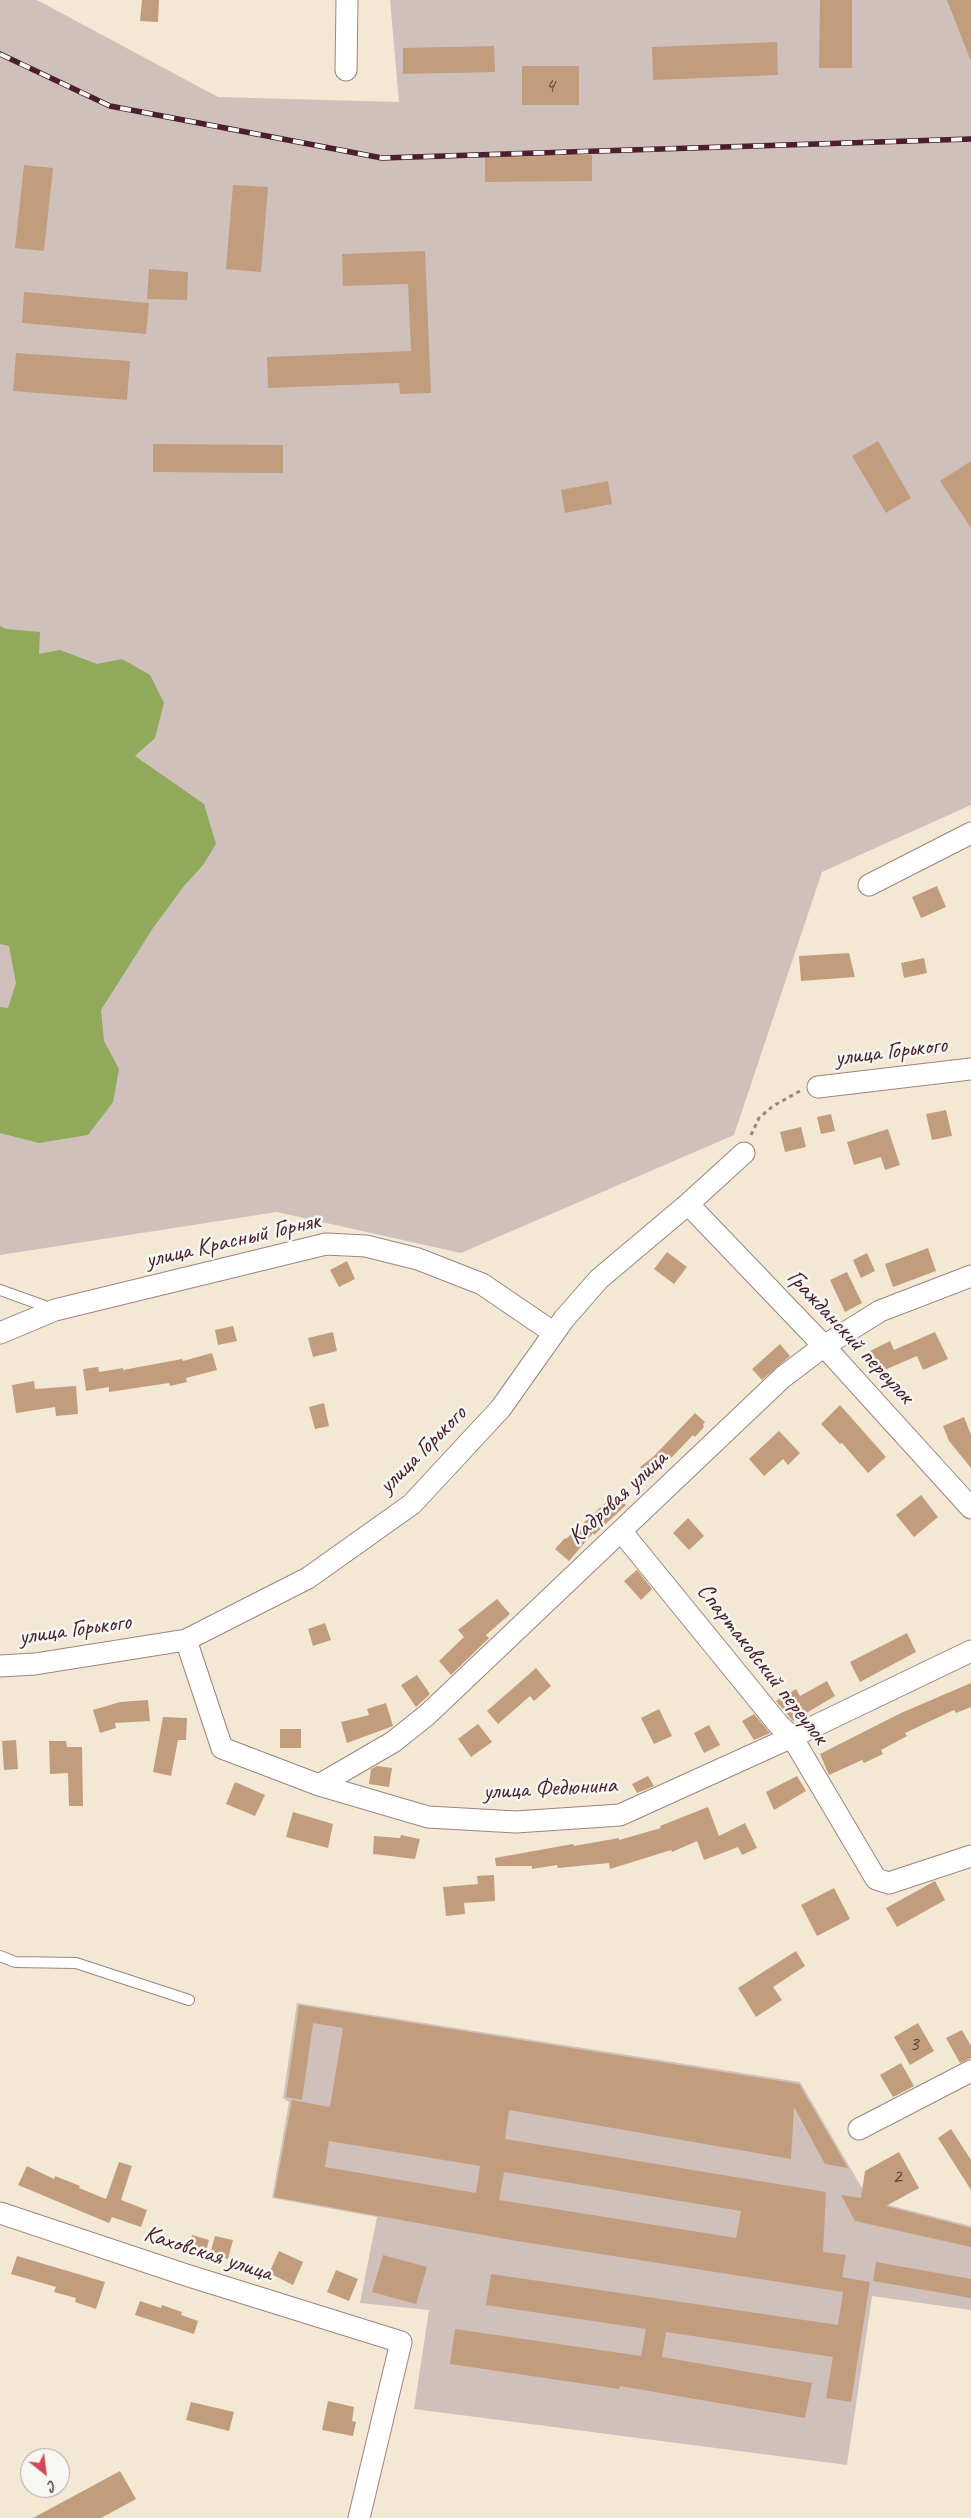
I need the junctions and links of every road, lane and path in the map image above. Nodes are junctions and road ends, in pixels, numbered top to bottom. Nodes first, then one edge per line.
1 (347, 0) edge
2 (346, 70) dead end
3 (971, 834) edge
4 (868, 885) dead end
5 (971, 1069) edge
6 (818, 1087) joint
7 (744, 1153) joint
8 (688, 1204) junction
9 (971, 1276) edge
10 (0, 1290) edge
11 (55, 1310) junction
12 (0, 1332) edge
13 (554, 1333) junction
14 (824, 1346) junction
15 (971, 1508) edge
16 (622, 1531) junction
17 (186, 1640) junction
18 (971, 1651) edge
19 (0, 1666) edge
20 (792, 1737) junction
21 (319, 1785) junction
22 (971, 1856) edge
23 (0, 1956) edge
24 (189, 2000) dead end
25 (971, 2071) edge
26 (859, 2129) dead end
27 (0, 2213) edge
28 (359, 2518) edge

1 - 2 street
3 - 4 street
5 - 6 street, улица Горького
6 - 7 path
7 - 8 street, улица Горького
8 - 13 street, улица Горького
8 - 14 street, Гражданский переулок
9 - 14 street, Кадровая улица
10 - 11 lane
11 - 12 street, улица Красный Горняк
11 - 13 street, улица Красный Горняк
13 - 17 street, улица Горького
14 - 15 street, Гражданский переулок
14 - 16 street, Кадровая улица
16 - 20 street, Спартаковский переулок
16 - 21 street, Кадровая улица
17 - 19 street, улица Горького
17 - 21 street, улица Федюнина
18 - 20 street, улица Федюнина
20 - 21 street, улица Федюнина
20 - 22 street, Спартаковский переулок
23 - 24 lane
25 - 26 street
27 - 28 street, Каховская улица

